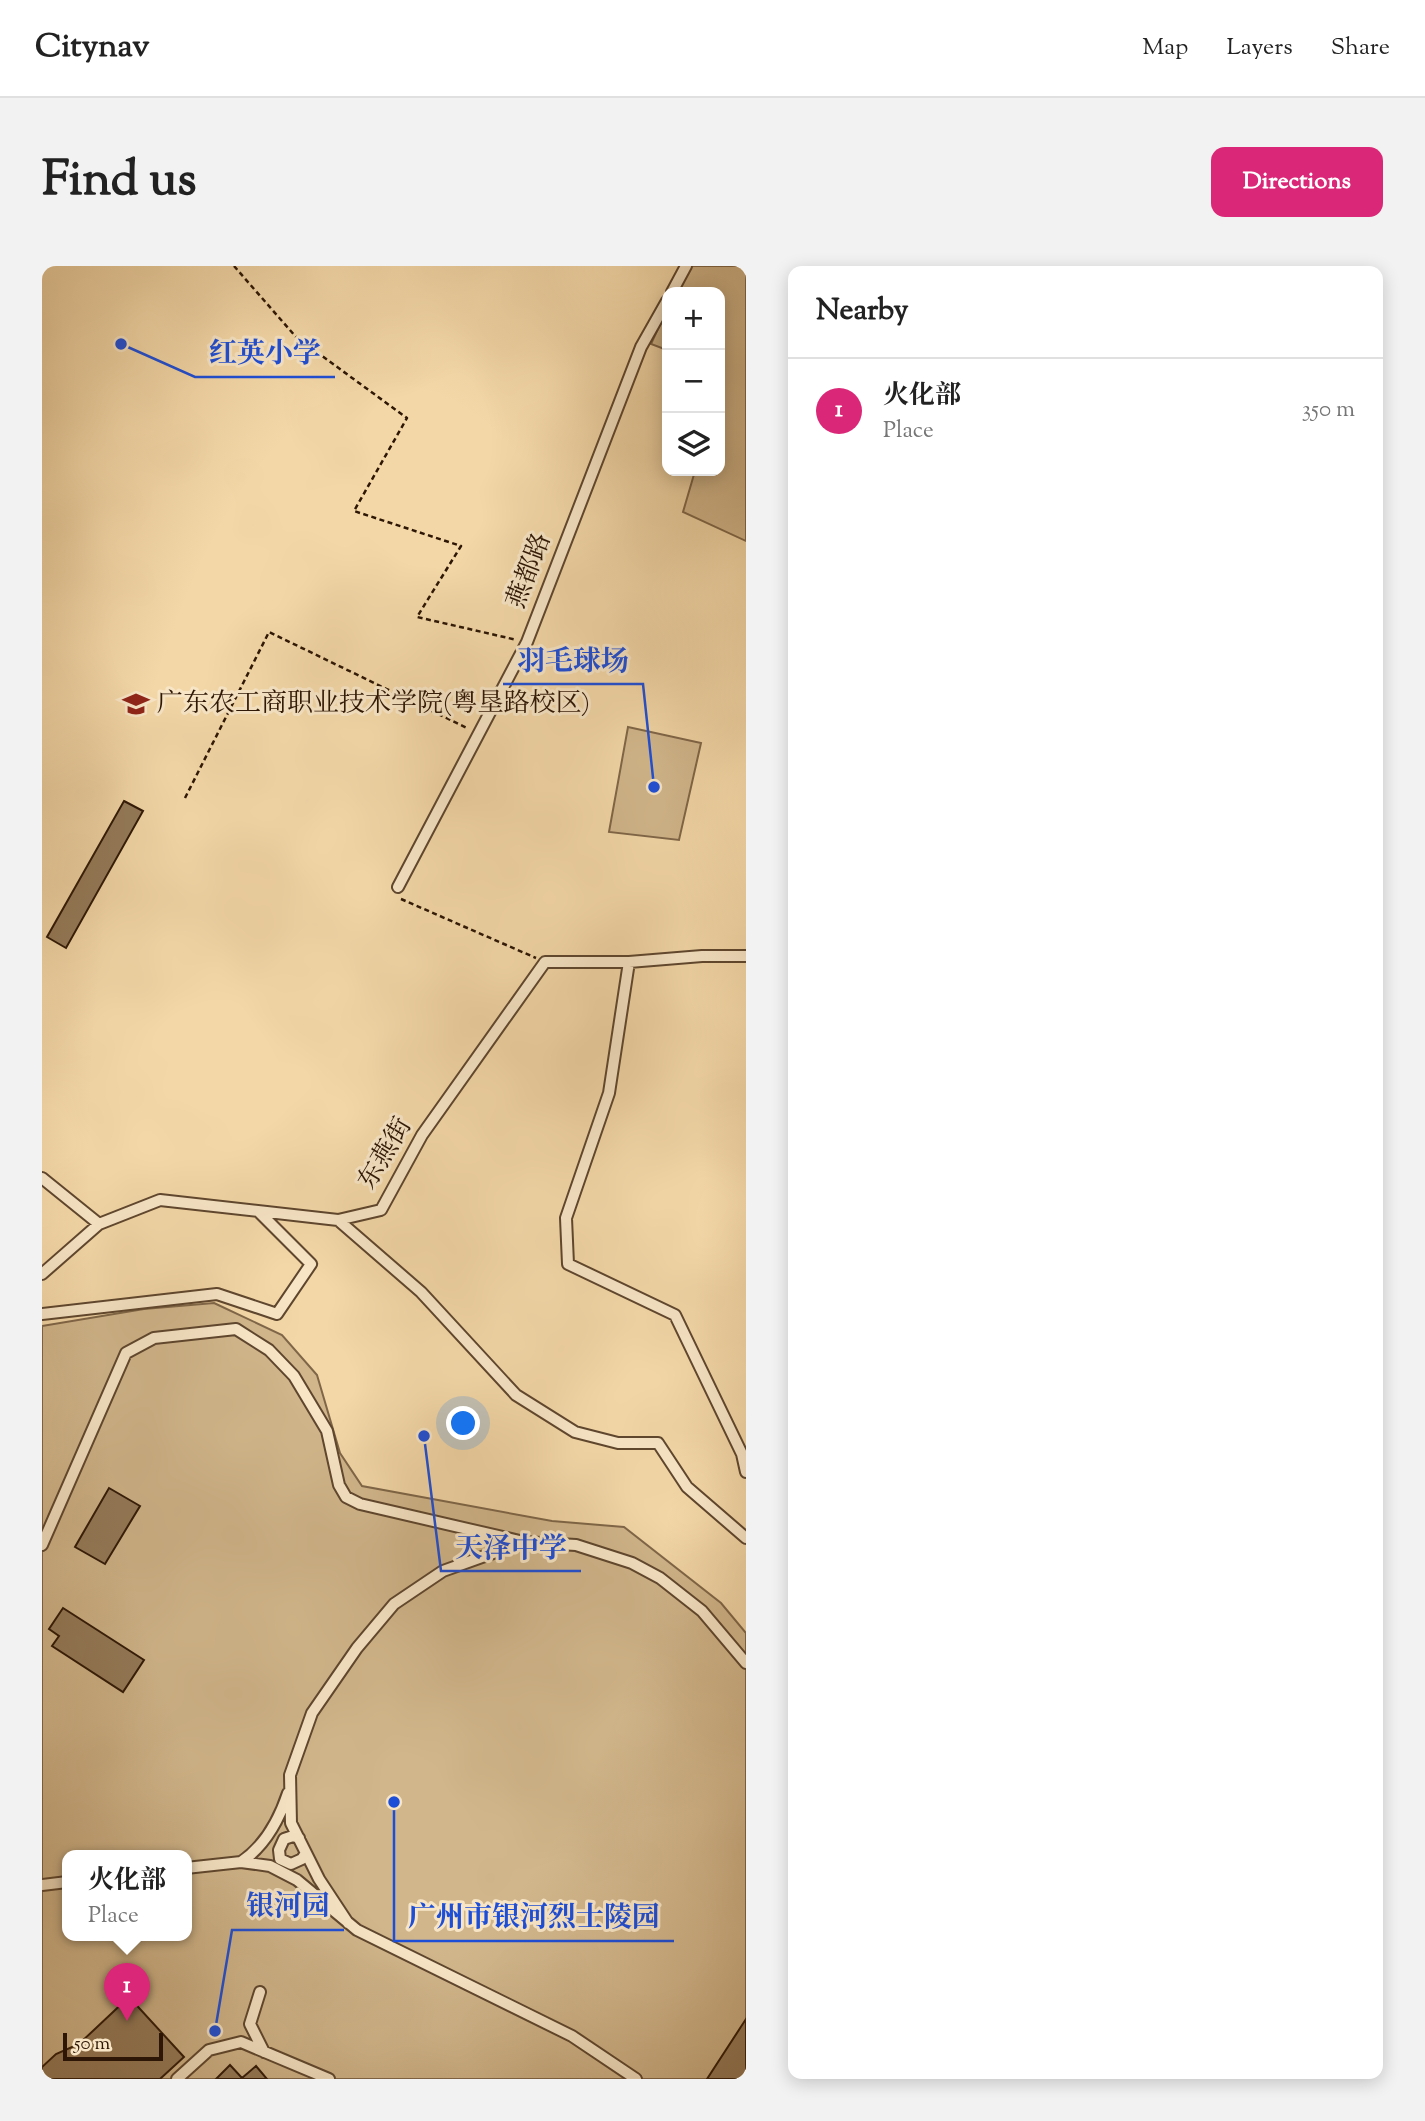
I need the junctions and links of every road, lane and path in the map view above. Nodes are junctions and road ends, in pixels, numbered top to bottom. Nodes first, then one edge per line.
1 (234, 266) edge
2 (687, 266) edge
3 (675, 287) edge
4 (662, 310) edge
5 (527, 642) junction
6 (478, 733) junction
7 (185, 798) dead end
8 (395, 891) joint
9 (746, 956) edge
10 (545, 962) junction
11 (629, 962) junction
12 (42, 1178) edge
13 (257, 1211) junction
14 (338, 1220) junction
15 (99, 1224) junction
16 (42, 1274) edge
17 (42, 1314) edge
18 (746, 1472) edge
19 (746, 1538) edge
20 (524, 1542) junction
21 (42, 1545) edge
22 (746, 1663) edge
23 (290, 1787) junction
24 (299, 1838) junction
25 (306, 1853) junction
26 (280, 1857) junction
27 (241, 1862) junction
28 (291, 1864) junction
29 (192, 1867) edge
30 (270, 1867) junction
31 (291, 1877) junction
32 (62, 1883) edge
33 (42, 1885) edge
34 (348, 1923) junction
35 (260, 1992) dead end
36 (264, 2052) junction
37 (177, 2079) edge
38 (329, 2079) edge
39 (636, 2079) edge

1 - 5 path
2 - 3 street
4 - 5 street, 燕都路
5 - 6 street, 燕都路
6 - 7 path
6 - 8 street, 燕都路
8 - 10 path
9 - 11 street
10 - 11 street
10 - 14 street, 东燕街
11 - 18 street
12 - 15 street
13 - 14 street, 东燕街
13 - 15 street, 东燕街
13 - 17 street
14 - 19 street
15 - 16 street, 东燕街
20 - 21 street
20 - 22 street
20 - 23 street
23 - 24 street
23 - 27 street
24 - 25 street
24 - 26 street
25 - 28 street
25 - 34 street
26 - 28 street
26 - 30 street
27 - 29 street
27 - 30 street
28 - 31 street
30 - 31 street
31 - 34 street
32 - 33 street
34 - 39 street
35 - 36 street
36 - 37 street
36 - 38 street

